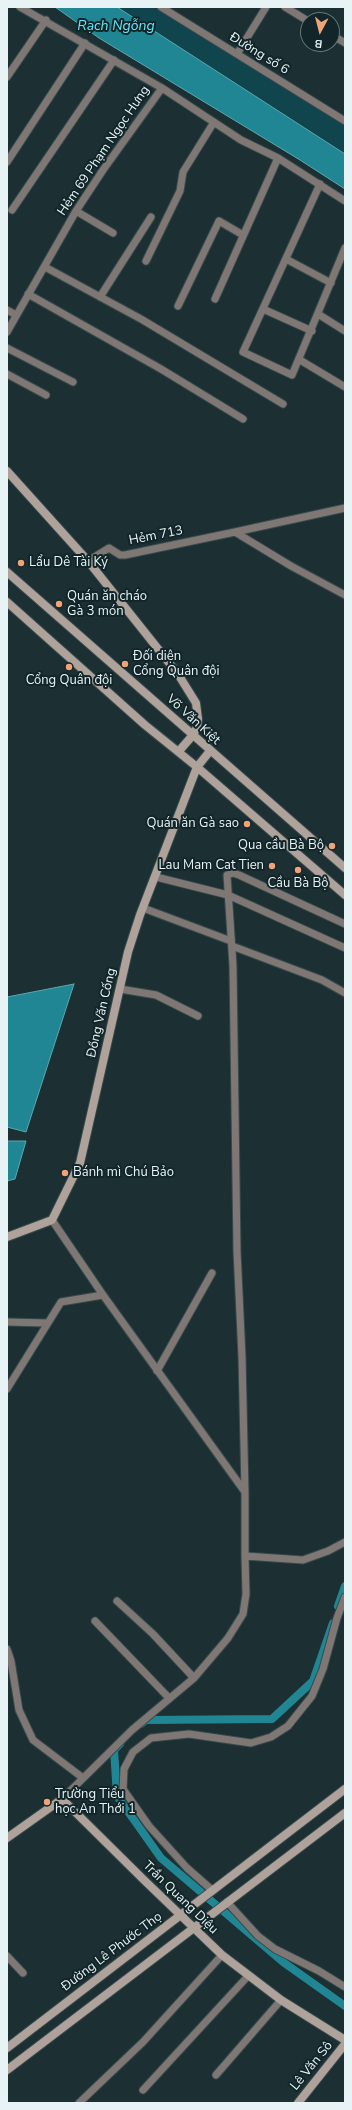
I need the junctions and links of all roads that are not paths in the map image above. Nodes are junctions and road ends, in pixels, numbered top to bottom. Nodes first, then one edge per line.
1 (20, 7) edge
2 (161, 7) edge
3 (266, 7) edge
4 (285, 7) edge
5 (300, 16) edge
6 (46, 20) junction
7 (85, 43) junction
8 (237, 54) junction
9 (114, 60) junction
10 (7, 76) edge
11 (162, 88) junction
12 (345, 120) edge
13 (214, 122) junction
14 (278, 158) junction
15 (7, 162) edge
16 (320, 184) junction
17 (345, 201) edge
18 (12, 210) dead end
19 (76, 211) junction
20 (151, 217) dead end
21 (114, 233) dead end
22 (244, 235) junction
23 (345, 248) edge
24 (286, 259) junction
25 (146, 261) dead end
26 (45, 267) junction
27 (331, 283) junction
28 (28, 294) junction
29 (100, 297) junction
30 (215, 299) dead end
31 (178, 306) dead end
32 (263, 309) junction
33 (7, 310) edge
34 (318, 314) junction
35 (16, 315) junction
36 (312, 331) junction
37 (345, 331) edge
38 (7, 332) edge
39 (7, 348) edge
40 (300, 360) junction
41 (7, 374) edge
42 (73, 382) dead end
43 (345, 387) edge
44 (46, 395) dead end
45 (283, 404) dead end
46 (243, 419) dead end
47 (7, 471) edge
48 (345, 508) edge
49 (235, 532) junction
50 (88, 561) junction
51 (7, 572) edge
52 (345, 595) edge
53 (7, 602) edge
54 (194, 735) junction
55 (178, 751) junction
56 (210, 751) junction
57 (197, 767) junction
58 (345, 868) edge
59 (156, 877) junction
60 (228, 895) junction
61 (345, 895) edge
62 (143, 908) junction
63 (345, 924) edge
64 (232, 943) junction
65 (345, 948) edge
66 (120, 989) junction
67 (345, 993) edge
68 (198, 1016) dead end
69 (52, 1220) junction
70 (7, 1237) edge
71 (212, 1273) dead end
72 (102, 1295) junction
73 (7, 1322) edge
74 (47, 1323) junction
75 (157, 1371) junction
76 (7, 1389) edge
77 (245, 1492) junction
78 (345, 1542) edge
79 (245, 1556) junction
80 (345, 1597) edge
81 (117, 1601) dead end
82 (95, 1621) dead end
83 (7, 1649) edge
84 (194, 1678) junction
85 (169, 1698) junction
86 (83, 1778) junction
87 (345, 1788) edge
88 (62, 1800) junction
89 (345, 1813) edge
90 (7, 1838) edge
91 (212, 1891) junction
92 (225, 1904) junction
93 (180, 1915) junction
94 (194, 1929) junction
95 (222, 1955) junction
96 (7, 1956) edge
97 (23, 1973) dead end
98 (248, 1976) junction
99 (345, 1987) edge
100 (281, 2000) junction
101 (345, 2040) edge
102 (345, 2044) edge
103 (7, 2048) edge
104 (7, 2070) edge
105 (216, 2075) dead end
106 (143, 2090) dead end
107 (79, 2103) edge
108 (298, 2103) edge

1 - 6 street
2 - 8 street, Đường số 6
3 - 8 street
4 - 5 street
6 - 7 street
6 - 10 street
7 - 9 street
7 - 15 street
8 - 12 street, Đường số 6
9 - 11 street
9 - 18 street
11 - 13 street
11 - 19 street, Hẻm 69 Phạm Ngọc Hưng
13 - 14 street
13 - 25 street
14 - 16 street
14 - 22 street
16 - 17 street
16 - 24 street
19 - 21 street
19 - 26 street, Hẻm 69 Phạm Ngọc Hưng
20 - 29 street
22 - 30 street
22 - 31 street
23 - 27 street
24 - 27 street
24 - 32 street
26 - 28 street, Hẻm 69 Phạm Ngọc Hưng
26 - 29 street
27 - 34 street
28 - 35 street, Hẻm 69 Phạm Ngọc Hưng
28 - 46 street
29 - 45 street
32 - 36 street
32 - 40 street
33 - 35 street
34 - 36 street
34 - 37 street
35 - 38 street, Hẻm 69 Phạm Ngọc Hưng
36 - 40 street
39 - 42 street
40 - 43 street
41 - 44 street
47 - 50 street
48 - 49 street, Hẻm 713
49 - 50 street, Hẻm 713
49 - 52 street
50 - 54 street
51 - 54 street, Võ Văn Kiệt
53 - 55 street
54 - 55 street
54 - 56 street, Võ Văn Kiệt
55 - 57 street
56 - 57 street, Đồng Văn Cống
56 - 58 street, Võ Văn Kiệt
57 - 59 street, Đồng Văn Cống
57 - 61 street
59 - 60 street
59 - 62 street, Đồng Văn Cống
60 - 63 street
60 - 64 street
60 - 65 street
62 - 64 street
62 - 66 street, Đồng Văn Cống
64 - 67 street
64 - 77 street
66 - 68 street
66 - 69 street, Đồng Văn Cống
69 - 70 street
69 - 72 street
71 - 75 street
72 - 74 street
72 - 75 street
73 - 74 street
74 - 76 street
75 - 77 street
77 - 79 street
78 - 79 street
79 - 84 street
80 - 91 street
81 - 84 street
82 - 85 street
83 - 86 street
84 - 85 street
85 - 86 street
86 - 88 street
87 - 91 street, Đường Lê Phước Thọ
88 - 90 street
88 - 93 street, Trần Quang Diệu
89 - 92 street
91 - 93 street, Đường Lê Phước Thọ
92 - 94 street
92 - 99 street
93 - 94 street, Trần Quang Diệu
93 - 103 street, Đường Lê Phước Thọ
94 - 95 street, Trần Quang Diệu
94 - 104 street
95 - 98 street, Trần Quang Diệu
95 - 107 street
96 - 97 street
98 - 100 street, Trần Quang Diệu
98 - 106 street
100 - 101 street, Trần Quang Diệu
100 - 105 street
102 - 108 street, Lê Văn Sô

